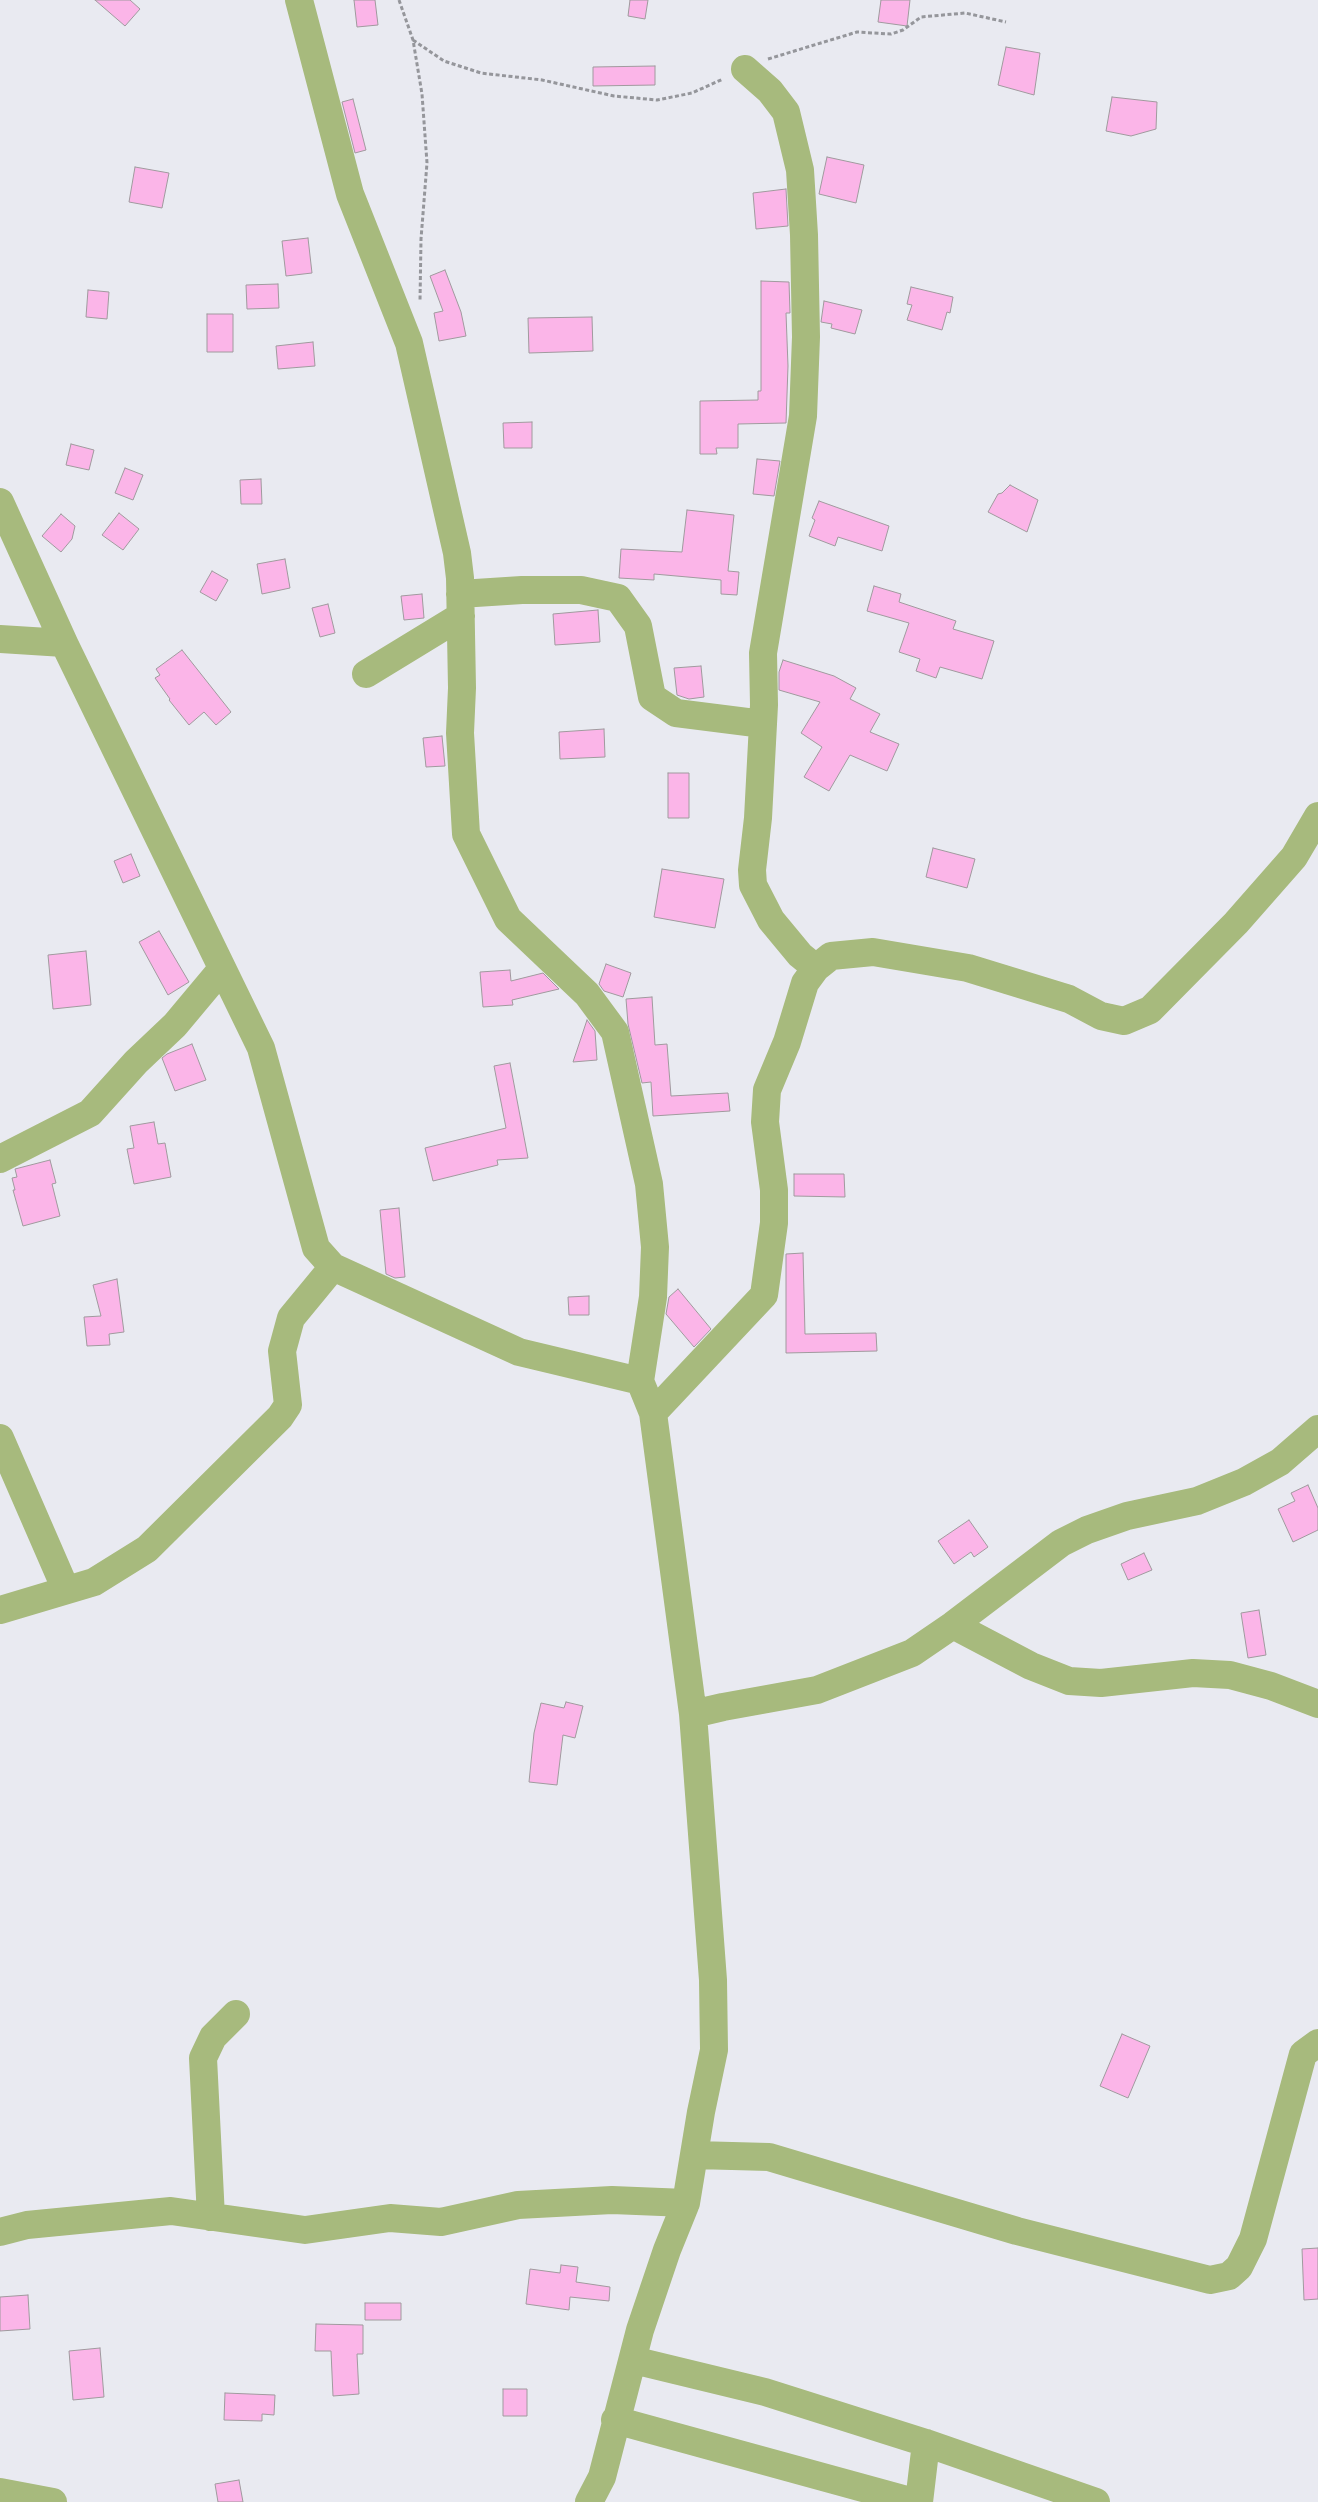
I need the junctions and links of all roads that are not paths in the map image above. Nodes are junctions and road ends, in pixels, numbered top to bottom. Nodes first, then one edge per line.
1 (299, 0) edge
2 (745, 69) road end
3 (0, 502) edge
4 (460, 605) junction
5 (2, 642) edge
6 (64, 643) junction
7 (366, 674) dead end
8 (763, 724) junction
9 (1318, 816) edge
10 (816, 968) junction
11 (221, 970) junction
12 (0, 1159) edge
13 (333, 1267) junction
14 (640, 1381) junction
15 (653, 1413) junction
16 (1318, 1429) edge
17 (0, 1438) edge
18 (66, 1590) junction
19 (0, 1610) edge
20 (953, 1626) junction
21 (1318, 1704) edge
22 (693, 1714) junction
23 (236, 2014) dead end
24 (1318, 2043) edge
25 (694, 2155) junction
26 (686, 2204) junction
27 (211, 2217) junction
28 (0, 2232) edge
29 (634, 2360) junction
30 (615, 2420) junction
31 (926, 2443) junction
32 (0, 2492) edge
33 (53, 2502) edge
34 (589, 2502) edge
35 (914, 2502) edge
36 (919, 2502) edge
37 (1096, 2502) edge

1 - 4 street
2 - 8 street
3 - 6 street
4 - 7 street
4 - 8 street
4 - 14 street
5 - 6 street
6 - 11 street
8 - 10 street
9 - 10 street
10 - 15 street
11 - 12 street
11 - 13 street
13 - 14 street
13 - 18 street
14 - 15 street
15 - 22 street
16 - 20 street
17 - 18 street
18 - 19 street
20 - 21 street
20 - 22 street
22 - 25 street
23 - 27 street
24 - 25 street
25 - 26 street
26 - 27 street
26 - 29 street
27 - 28 street
29 - 30 street
29 - 31 street
30 - 34 street
30 - 35 street
31 - 36 street
31 - 37 street
32 - 33 street

